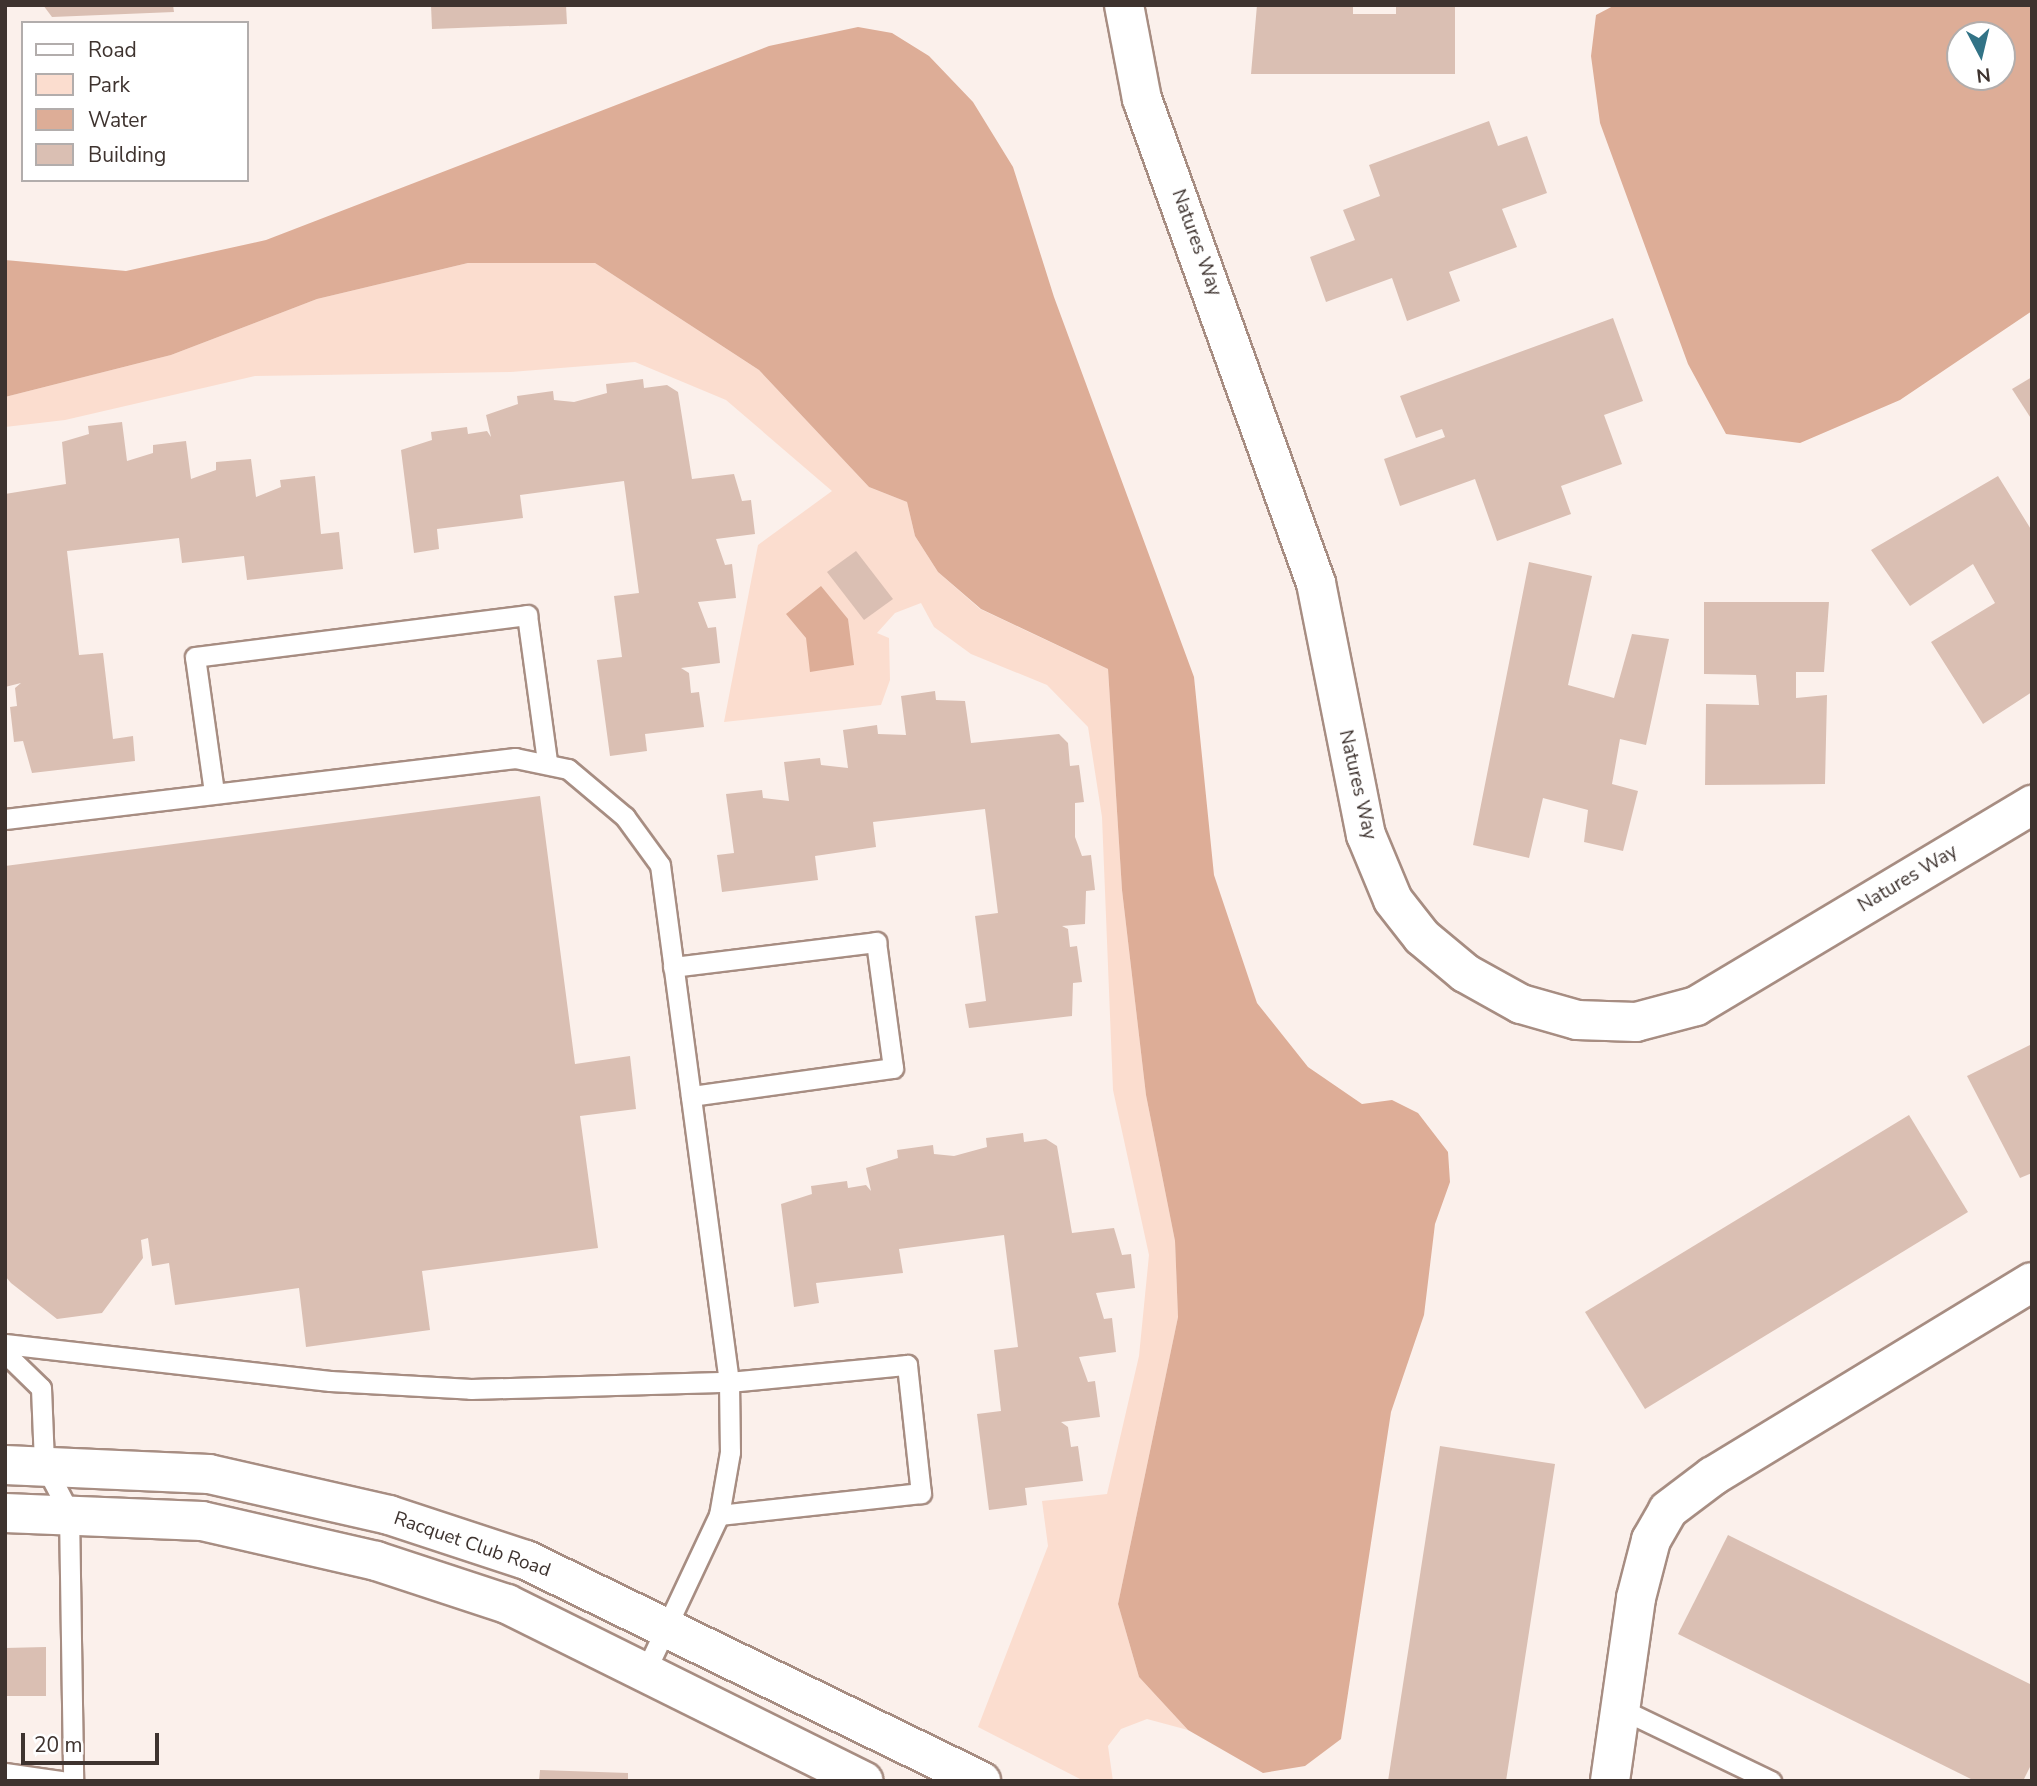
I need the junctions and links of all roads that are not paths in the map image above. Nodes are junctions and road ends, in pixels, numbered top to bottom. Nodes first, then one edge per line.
1 (1124, 5) edge
2 (547, 761) junction
3 (214, 792) junction
4 (2032, 805) edge
5 (5, 819) edge
6 (673, 967) junction
7 (691, 1096) junction
8 (2032, 1282) edge
9 (5, 1344) edge
10 (5, 1353) edge
11 (729, 1382) junction
12 (44, 1464) junction
13 (5, 1465) edge
14 (69, 1511) junction
15 (5, 1513) edge
16 (719, 1515) junction
17 (665, 1626) junction
18 (646, 1670) junction
19 (1619, 1709) junction
20 (5, 1773) edge
21 (61, 1781) edge
22 (73, 1781) edge
23 (864, 1781) edge
24 (981, 1781) edge
25 (1610, 1781) edge
26 (1771, 1781) edge

1 - 4 street, Natures Way
2 - 3 lane
2 - 3 lane
2 - 6 lane
3 - 5 lane
6 - 7 lane
6 - 7 lane
7 - 11 lane
8 - 19 street
9 - 11 lane
10 - 12 lane
11 - 16 lane
11 - 16 lane
12 - 13 street, Racquet Club Road
12 - 14 lane
12 - 17 street, Racquet Club Road
14 - 15 street
14 - 18 street
14 - 22 lane
16 - 17 lane
17 - 18 lane
17 - 24 street, Racquet Club Road
18 - 23 street
19 - 25 street
19 - 26 lane
20 - 21 lane

